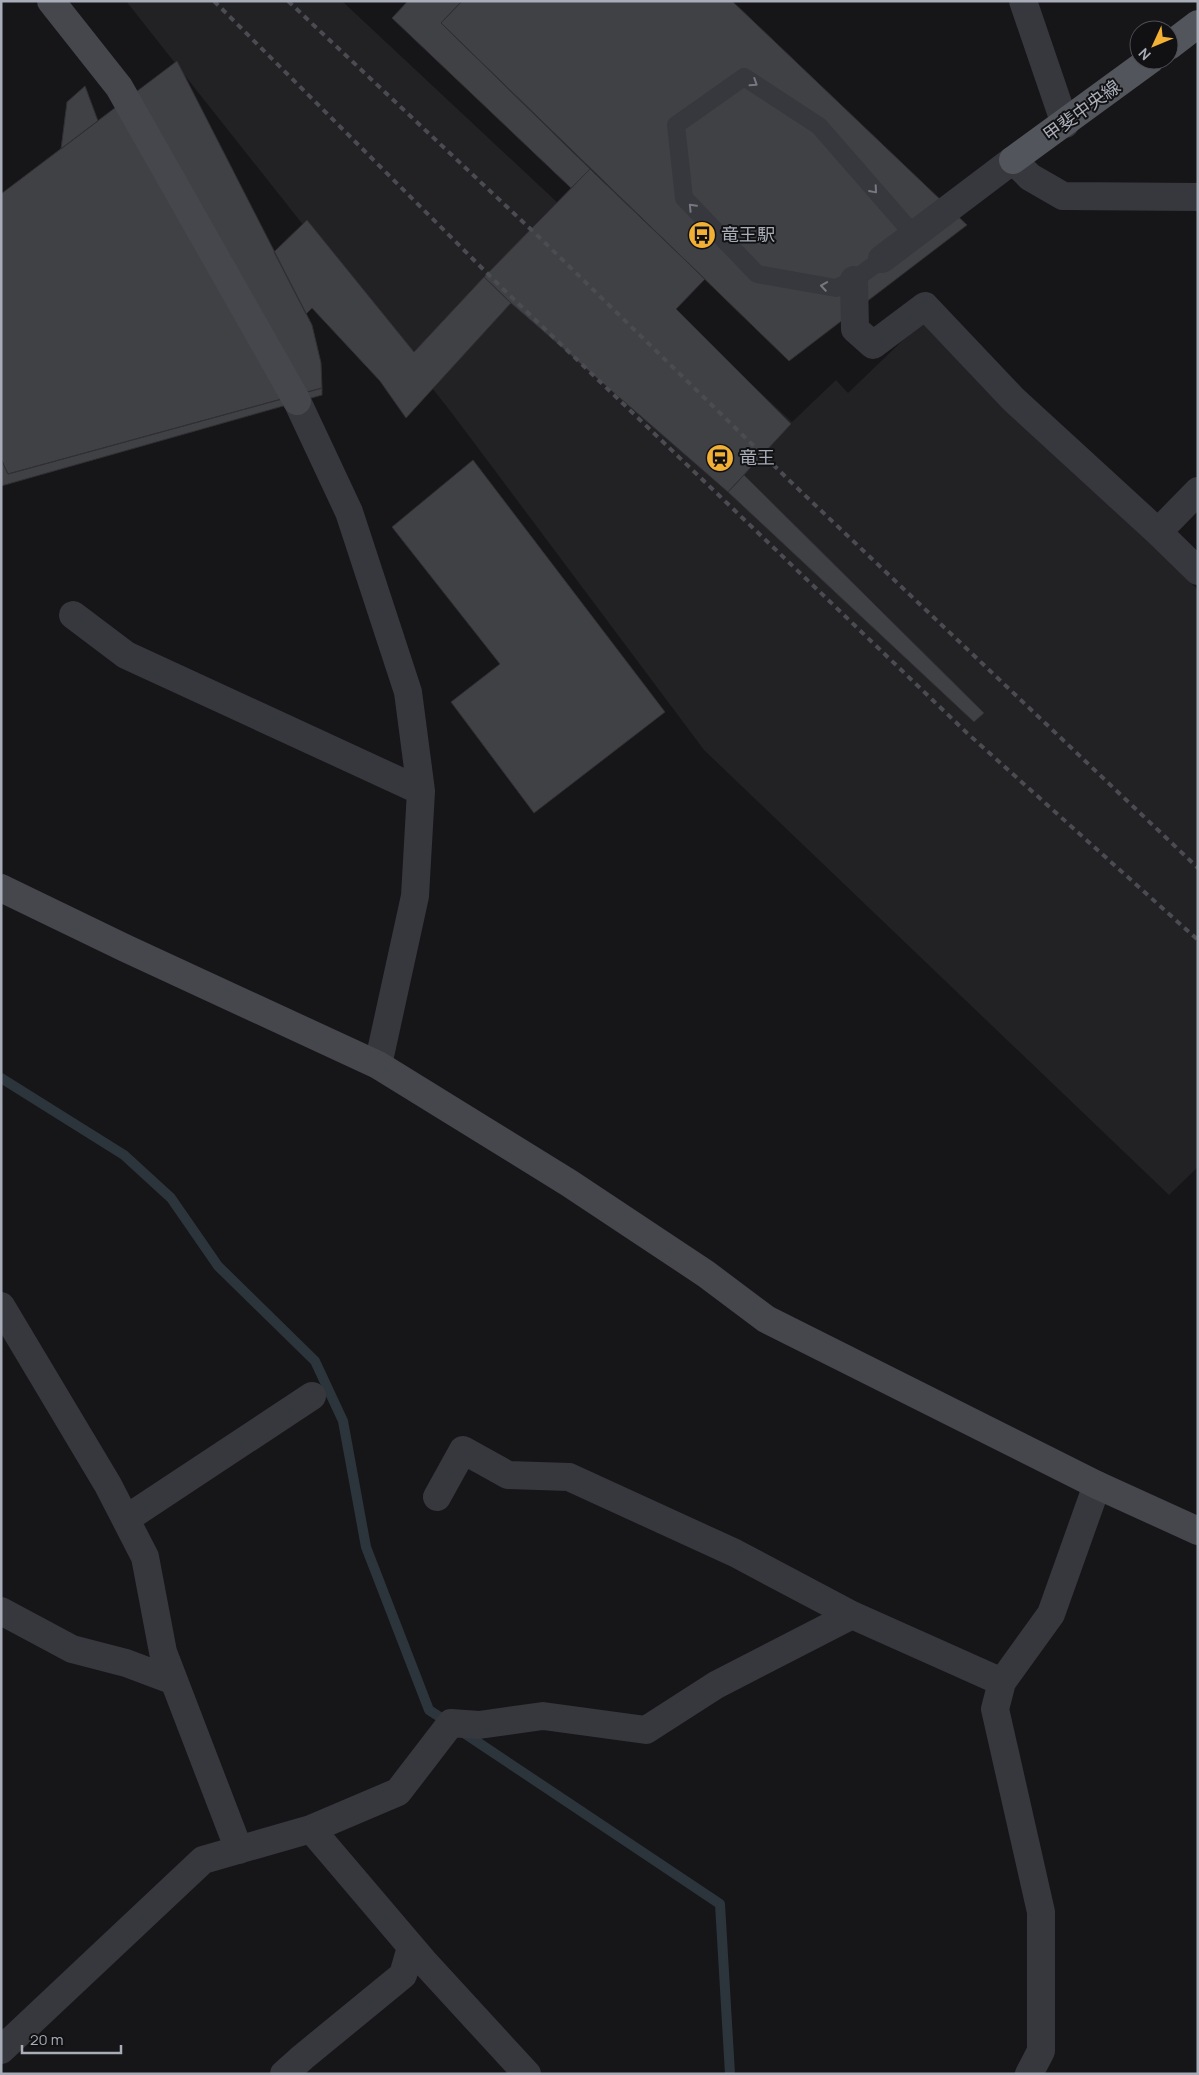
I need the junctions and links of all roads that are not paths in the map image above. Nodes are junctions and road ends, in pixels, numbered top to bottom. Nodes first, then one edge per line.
1 (51, 1) edge
2 (1023, 1) edge
3 (1198, 24) edge
4 (1179, 38) edge
5 (1137, 70) edge
6 (1065, 124) junction
7 (1013, 160) junction
8 (1198, 197) edge
9 (914, 235) junction
10 (882, 259) joint
11 (854, 280) junction
12 (1198, 491) edge
13 (1158, 532) junction
14 (1198, 571) edge
15 (73, 615) dead end
16 (421, 791) junction
17 (1, 888) edge
18 (378, 1065) junction
19 (1, 1306) edge
20 (312, 1396) dead end
21 (1097, 1485) junction
22 (436, 1497) dead end
23 (126, 1519) junction
24 (1198, 1532) edge
25 (1, 1611) edge
26 (852, 1615) junction
27 (174, 1681) junction
28 (1002, 1682) junction
29 (311, 1829) junction
30 (240, 1850) junction
31 (411, 1946) junction
32 (1, 2050) edge
33 (284, 2074) edge
34 (527, 2074) edge
35 (1029, 2074) edge

1 - 16 street
2 - 6 street
3 - 4 main road
5 - 6 main road, 甲斐中央線
6 - 7 main road, 甲斐中央線
7 - 8 street
7 - 9 street
9 - 10 street
11 -> 9 lane
10 - 11 lane
11 - 13 street
12 - 13 street
13 - 14 street
15 - 16 street
16 - 18 street
17 - 18 street
18 - 21 street
19 - 23 street
20 - 23 street
21 - 24 street
21 - 28 street
22 - 26 street
23 - 27 street
25 - 27 street
26 - 28 street
26 - 29 street
27 - 30 street
28 - 35 street
29 - 30 street
29 - 31 street
30 - 32 street
31 - 33 street
31 - 34 street

